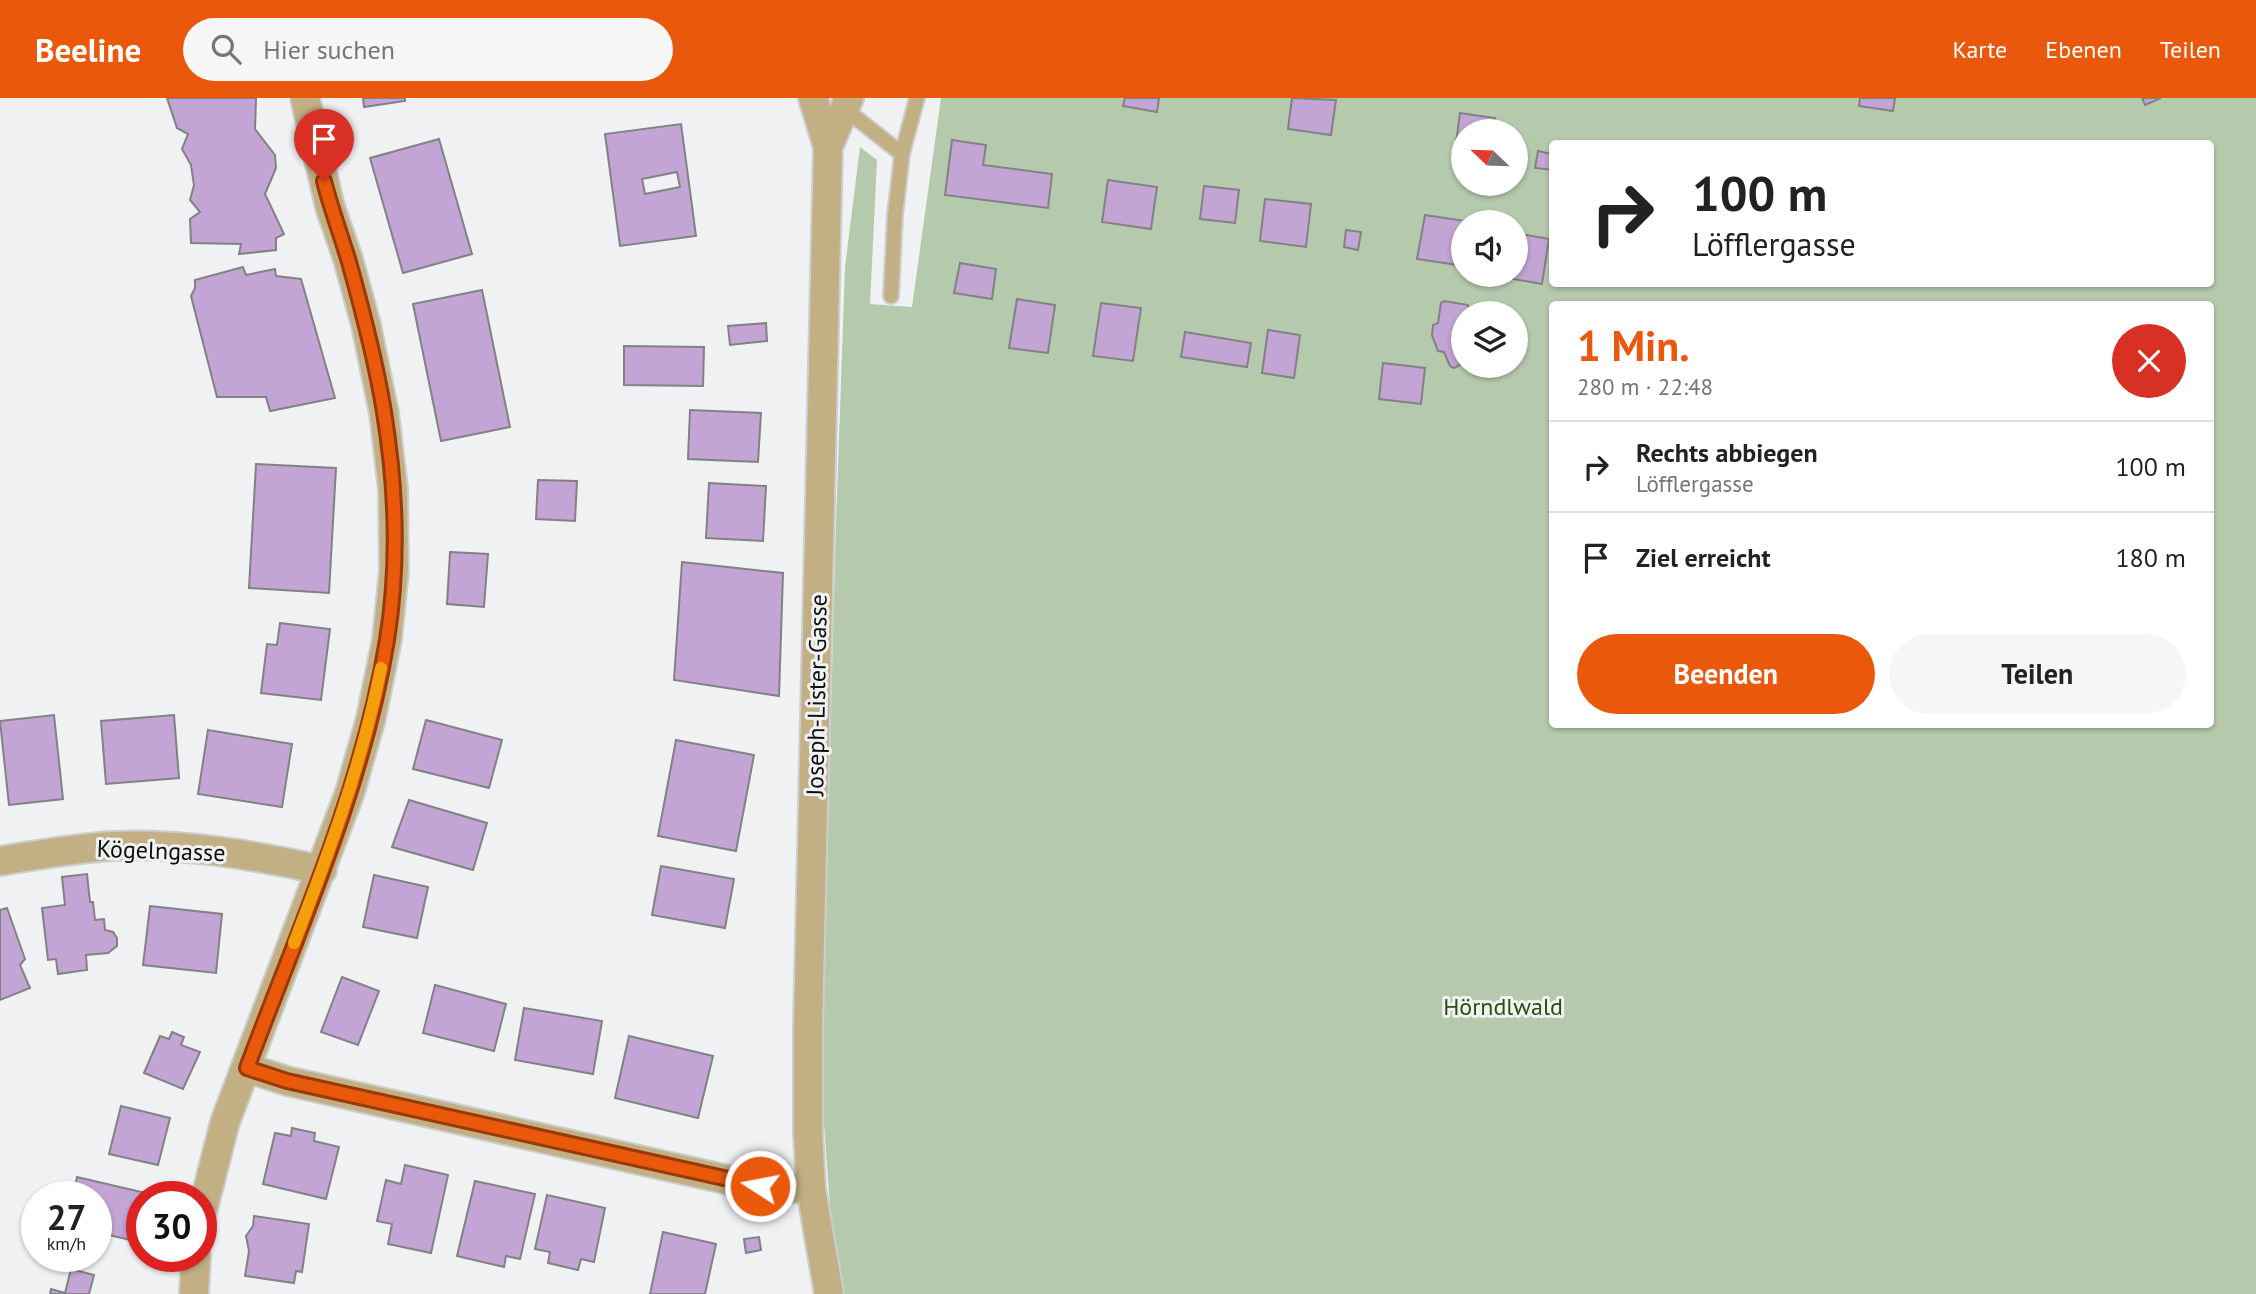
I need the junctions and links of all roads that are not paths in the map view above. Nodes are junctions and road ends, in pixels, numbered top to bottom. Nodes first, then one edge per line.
1 (305, 98) edge
2 (813, 98) edge
3 (916, 98) edge
4 (848, 104) edge
5 (828, 147) junction
6 (902, 154) junction
7 (891, 296) dead end
8 (0, 861) edge
9 (322, 870) junction
10 (247, 1068) junction
11 (210, 1181) edge
12 (811, 1189) junction
13 (195, 1272) edge
14 (194, 1294) edge
15 (829, 1294) edge

1 - 9 street
2 - 5 street
3 - 6 lane
4 - 5 street, Joseph-Lister-Gasse
4 - 6 lane
5 - 12 street, Joseph-Lister-Gasse
6 - 7 lane
8 - 9 street, Kögelngasse
9 - 10 street
10 - 11 street
10 - 12 street
12 - 15 street, Joseph-Lister-Gasse
13 - 14 street

